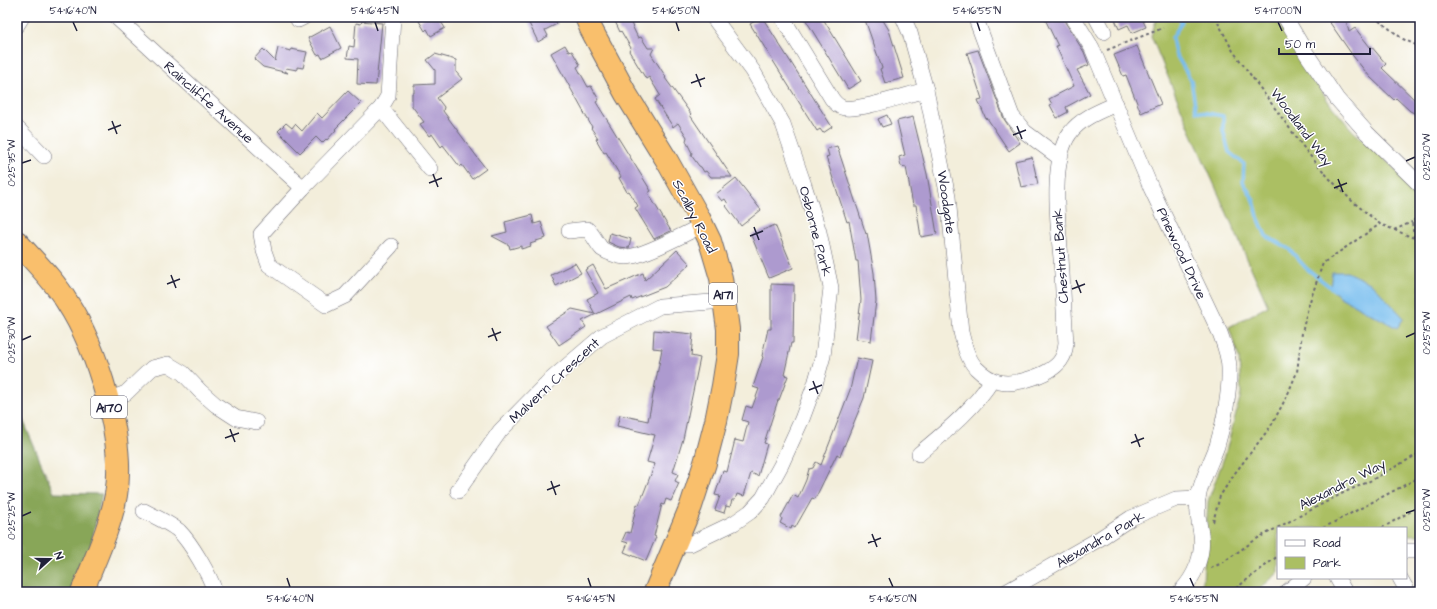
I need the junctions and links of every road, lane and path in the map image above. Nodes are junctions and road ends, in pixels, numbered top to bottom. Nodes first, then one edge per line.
1 (22, 17) edge
2 (116, 17) edge
3 (393, 17) edge
4 (586, 17) edge
5 (712, 17) edge
6 (782, 17) edge
7 (903, 17) edge
8 (1090, 17) edge
9 (1096, 17) edge
10 (1216, 17) edge
11 (1285, 17) edge
12 (1374, 17) edge
13 (976, 19) dead end
14 (1075, 20) edge
15 (17, 25) edge
16 (1163, 28) dead end
17 (1104, 32) dead end
18 (1420, 46) edge
19 (1095, 55) junction
20 (926, 90) junction
21 (1116, 104) junction
22 (381, 108) junction
23 (17, 128) edge
24 (44, 156) dead end
25 (1060, 158) junction
26 (430, 169) dead end
27 (1418, 180) edge
28 (303, 188) junction
29 (1420, 215) edge
30 (1412, 222) junction
31 (1380, 224) junction
32 (703, 225) junction
33 (1394, 230) junction
34 (568, 231) dead end
35 (1414, 238) junction
36 (17, 242) edge
37 (1420, 245) edge
38 (390, 246) dead end
39 (724, 301) junction
40 (992, 380) junction
41 (107, 400) junction
42 (256, 422) dead end
43 (1420, 453) edge
44 (919, 454) dead end
45 (1420, 477) edge
46 (458, 491) dead end
47 (1198, 498) junction
48 (1420, 506) edge
49 (144, 511) dead end
50 (1279, 527) edge
51 (1325, 527) edge
52 (1384, 527) edge
53 (1277, 528) edge
54 (1212, 529) dead end
55 (675, 544) junction
56 (1407, 551) edge
57 (1420, 551) edge
58 (1277, 557) edge
59 (1190, 579) junction
60 (1303, 579) edge
61 (1338, 579) edge
62 (1401, 579) edge
63 (82, 592) edge
64 (215, 592) edge
65 (655, 592) edge
66 (1006, 592) edge
67 (1180, 592) edge
68 (1230, 592) edge
69 (1287, 592) edge
70 (1345, 592) edge
71 (1408, 592) edge

1 - 15 street
2 - 28 street, Raincliffe Avenue
3 - 22 street
4 - 32 highway, Scalby Road / A171
5 - 55 street, Osborne Park
6 - 20 street
7 - 20 street, Woodgate
8 - 14 street
9 - 17 street
10 - 31 path, Woodland Way
11 - 27 street
12 - 18 path
13 - 25 street
14 - 19 street, Pinewood Drive
16 - 19 path
19 - 21 street, Pinewood Drive
20 - 40 street, Woodgate
21 - 25 street, Chestnut Bank
21 - 47 street, Pinewood Drive
22 - 26 street
22 - 28 street
23 - 24 street
25 - 40 street, Chestnut Bank
28 - 38 street
29 - 30 path
30 - 33 path
30 - 35 path
31 - 33 path, Woodland Way
31 - 54 path
32 - 34 street
32 - 39 highway, Scalby Road / A171
33 - 35 path, Woodland Way
35 - 37 path, Woodland Way
36 - 41 highway, A170
39 - 46 street, Malvern Crescent
39 - 55 highway, Scalby Road / A171
40 - 44 street
41 - 42 street
41 - 63 highway, A170
43 - 50 path, Alexandra Way
45 - 51 path
47 - 59 street, Pinewood Drive
47 - 66 street, Alexandra Park
48 - 52 path
49 - 64 street
53 - 59 path, Alexandra Way
55 - 65 highway, Scalby Road / A171
56 - 57 street
58 - 68 path
59 - 67 street, Pinewood Drive
60 - 69 street
61 - 70 street
62 - 71 street

